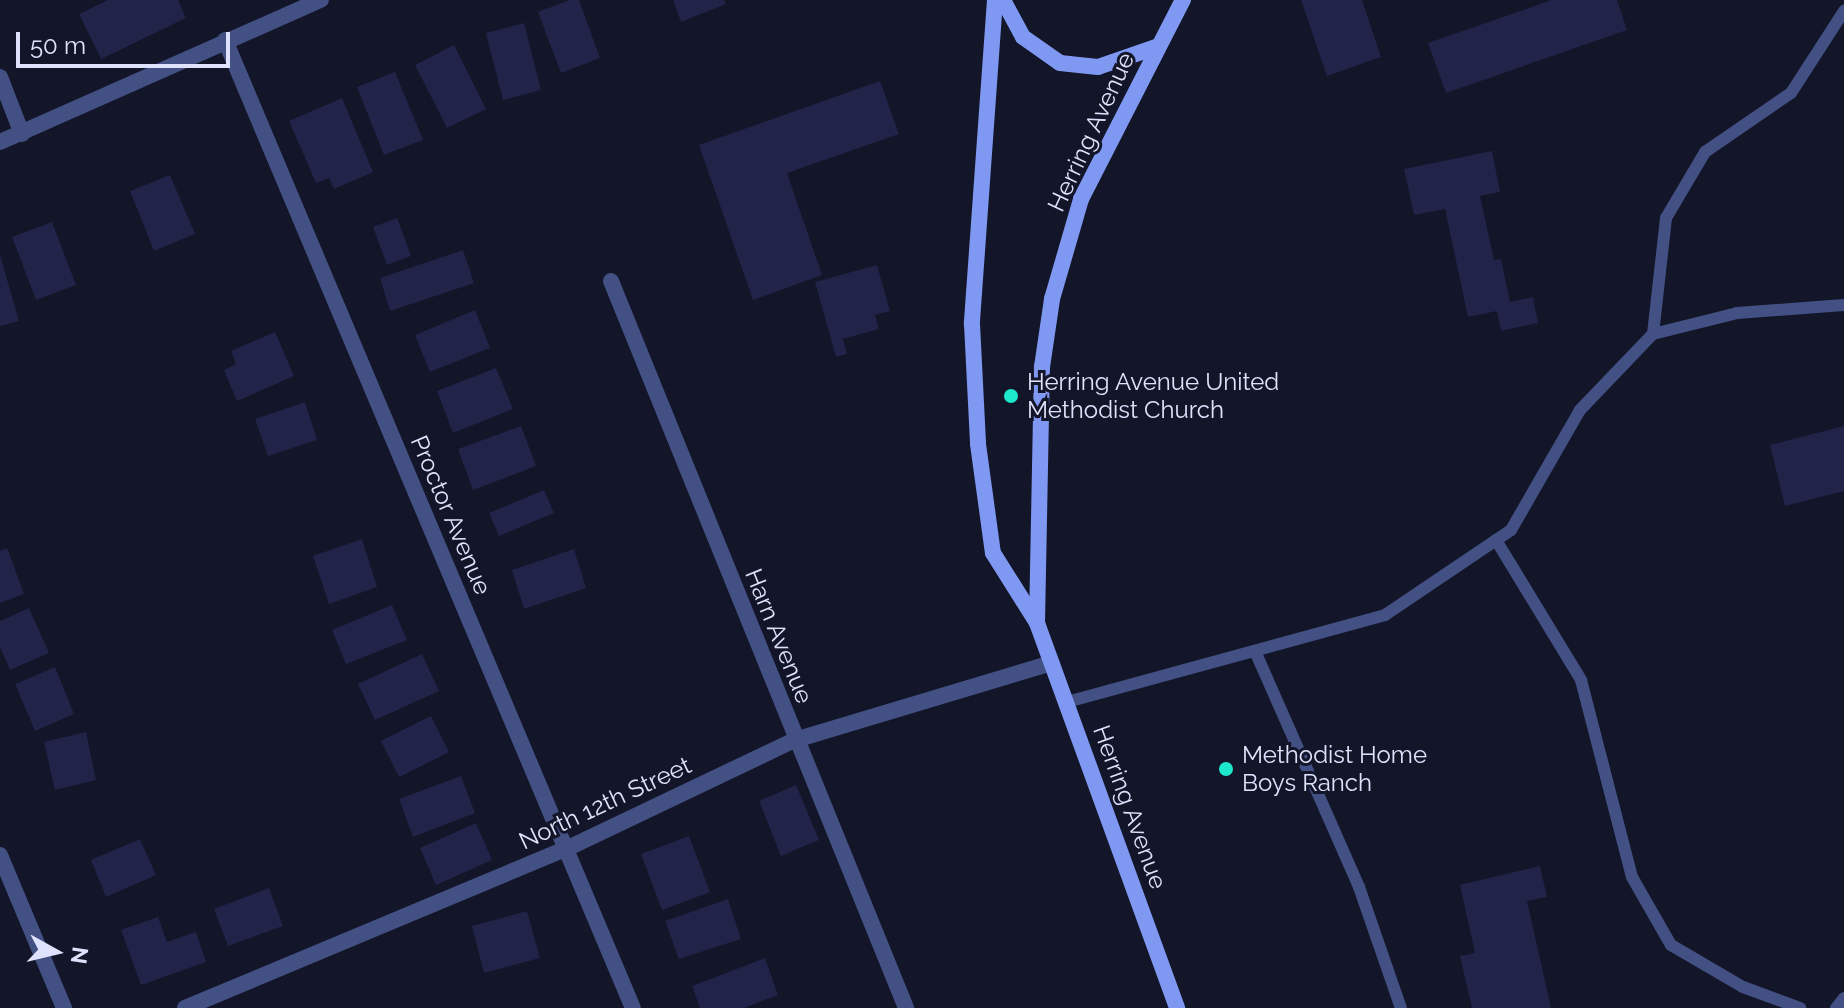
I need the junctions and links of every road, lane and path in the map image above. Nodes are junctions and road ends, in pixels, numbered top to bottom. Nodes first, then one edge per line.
1 (321, 0) edge
2 (995, 0) edge
3 (1003, 0) edge
4 (1183, 0) edge
5 (1844, 11) edge
6 (225, 40) junction
7 (1156, 47) junction
8 (0, 77) edge
9 (22, 134) junction
10 (0, 142) edge
11 (611, 281) dead end
12 (1844, 305) edge
13 (1653, 334) junction
14 (1496, 540) junction
15 (1037, 623) junction
16 (1255, 651) junction
17 (1052, 663) junction
18 (1067, 702) junction
19 (795, 740) junction
20 (566, 849) junction
21 (0, 855) edge
22 (1844, 998) edge
23 (64, 1008) edge
24 (185, 1008) edge
25 (633, 1008) edge
26 (906, 1008) edge
27 (1177, 1008) edge
28 (1401, 1008) edge
29 (1800, 1008) edge
30 (1836, 1008) edge

1 - 6 street
2 - 15 main road, Herring Avenue
3 - 7 main road
4 - 7 main road, Herring Avenue
5 - 13 lane
6 - 9 street
6 - 20 street, Proctor Avenue
7 - 15 main road, Herring Avenue
8 - 9 street
9 - 10 street
11 - 19 street, Harn Avenue
12 - 13 lane
13 - 14 lane
14 - 16 lane
14 - 29 lane
15 - 17 main road, Herring Avenue
16 - 18 lane
16 - 28 lane
17 - 18 main road, Herring Avenue
17 - 19 street, North 12th Street
18 - 27 main road, Herring Avenue
19 - 20 street, North 12th Street
19 - 26 street, Harn Avenue
20 - 24 street, North 12th Street
20 - 25 street, Proctor Avenue
21 - 23 street
22 - 30 lane

